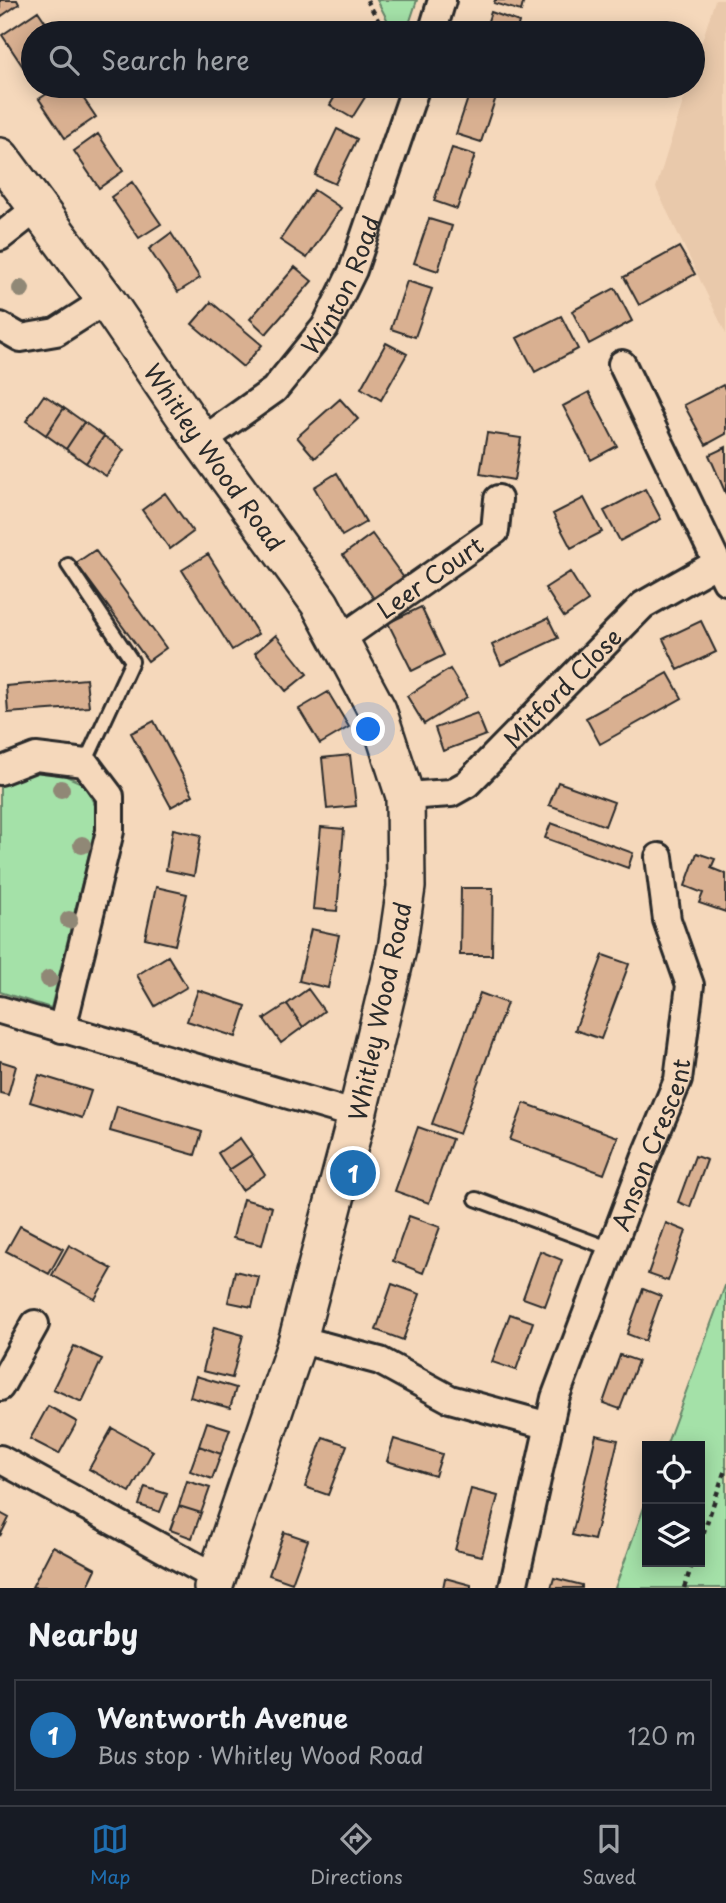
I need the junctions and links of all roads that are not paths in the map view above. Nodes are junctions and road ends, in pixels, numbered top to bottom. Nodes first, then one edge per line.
1 (442, 0) edge
2 (436, 21) edge
3 (412, 98) edge
4 (0, 157) edge
5 (37, 208) junction
6 (0, 237) edge
7 (106, 300) junction
8 (0, 326) edge
9 (622, 364) dead end
10 (202, 440) junction
11 (498, 499) dead end
12 (68, 565) dead end
13 (721, 572) edge
14 (338, 641) junction
15 (85, 763) junction
16 (0, 771) edge
17 (405, 796) junction
18 (659, 858) dead end
19 (0, 1010) edge
20 (62, 1029) junction
21 (357, 1115) junction
22 (476, 1199) dead end
23 (611, 1249) junction
24 (35, 1324) dead end
25 (298, 1339) junction
26 (0, 1387) edge
27 (549, 1426) junction
28 (0, 1460) edge
29 (215, 1583) edge
30 (513, 1588) edge

1 - 2 street
3 - 10 street, Winton Road
4 - 5 street, Whitley Wood Road
5 - 6 street
5 - 7 street, Whitley Wood Road
7 - 8 street
7 - 10 street, Whitley Wood Road
9 - 13 street, Mitford Close
10 - 14 street, Whitley Wood Road
11 - 14 street, Leer Court
12 - 15 lane
13 - 17 street, Mitford Close
14 - 17 street, Whitley Wood Road
15 - 16 street
15 - 20 street
17 - 21 street, Whitley Wood Road
18 - 23 street, Anson Crescent
19 - 20 street
20 - 21 street
21 - 25 street, Whitley Wood Road
22 - 23 lane
23 - 27 street, Anson Crescent
24 - 26 street
25 - 27 street
25 - 29 street, Whitley Wood Road
27 - 30 street, Anson Crescent
28 - 29 street

